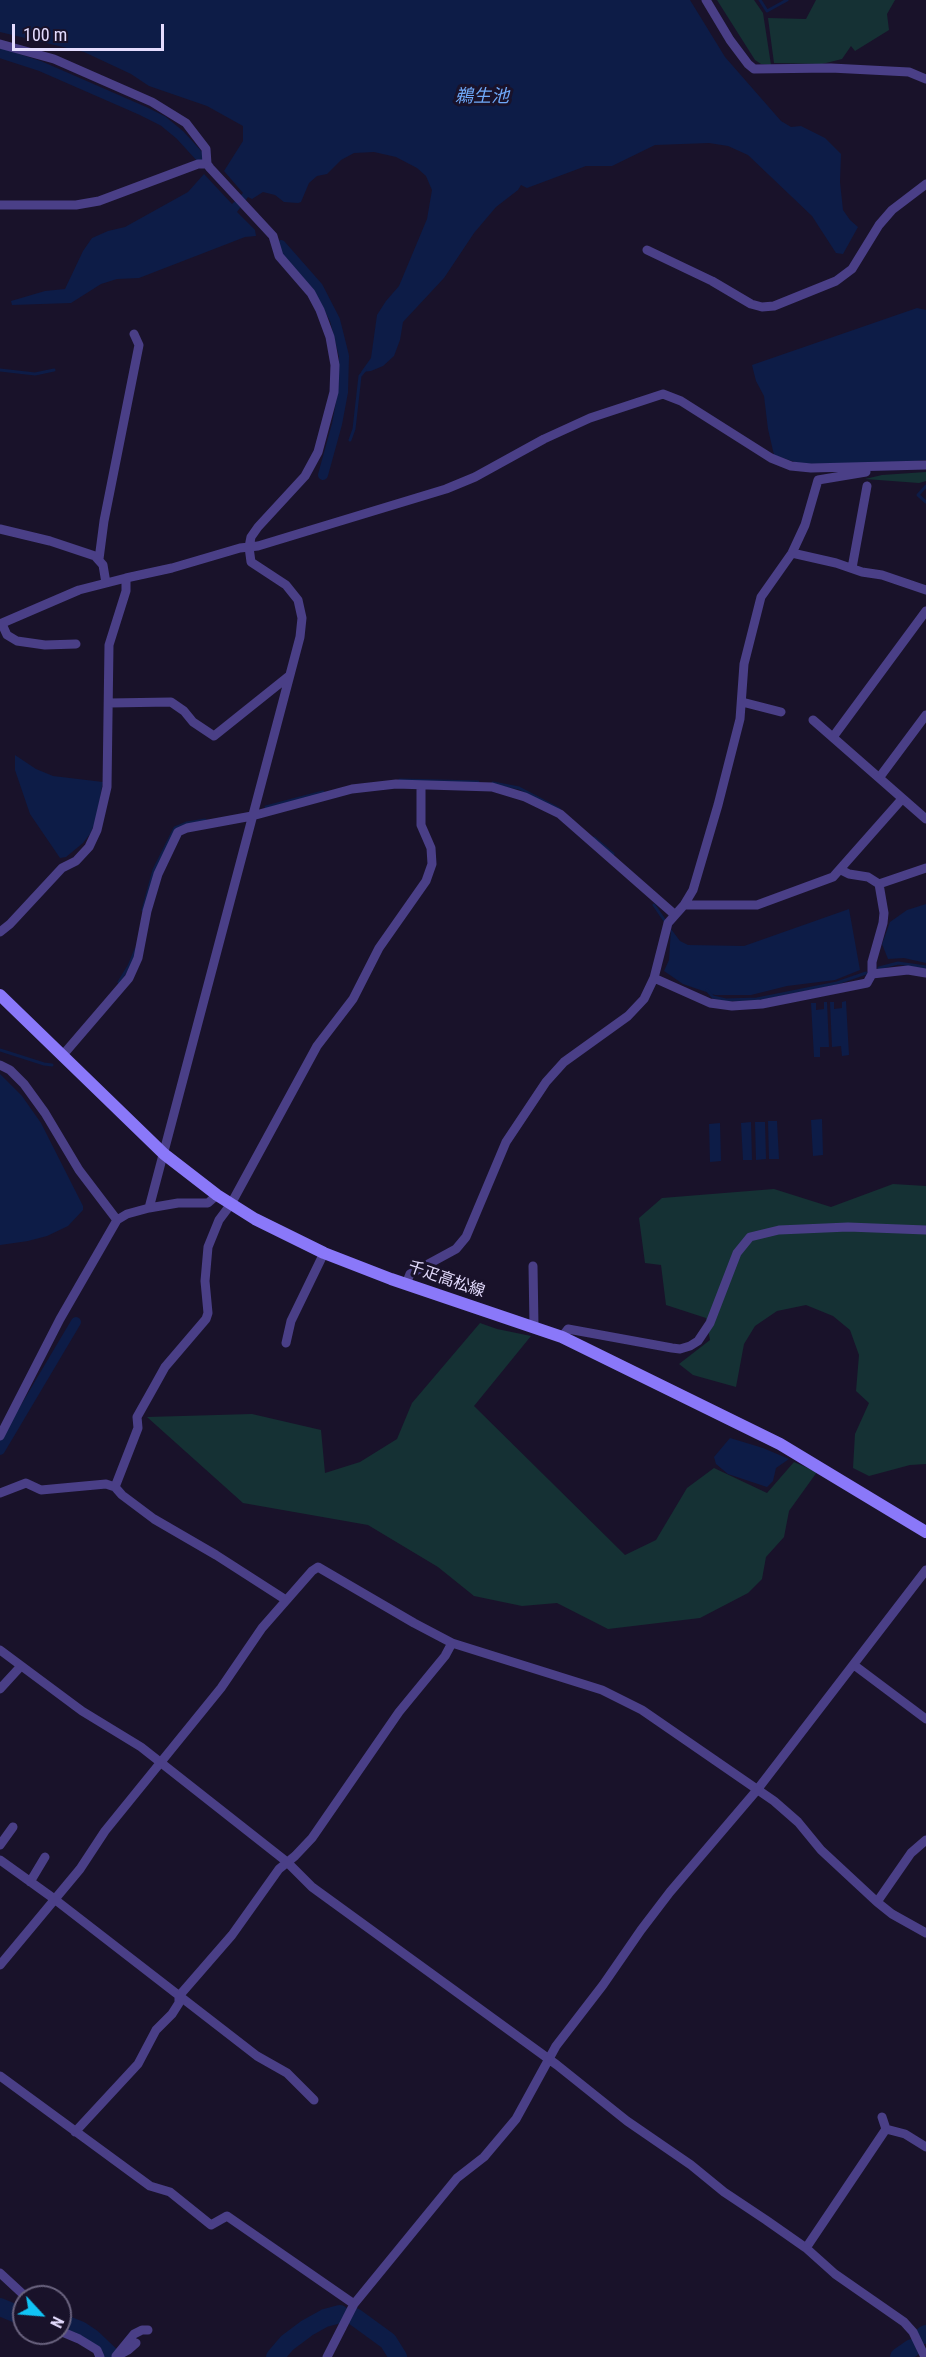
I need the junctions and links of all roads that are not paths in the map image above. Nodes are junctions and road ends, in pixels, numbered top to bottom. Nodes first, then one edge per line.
1 (706, 0) edge
2 (0, 44) edge
3 (926, 79) edge
4 (208, 166) junction
5 (926, 184) edge
6 (0, 205) edge
7 (647, 250) dead end
8 (134, 334) dead end
9 (926, 465) edge
10 (873, 467) junction
11 (867, 486) dead end
12 (0, 529) edge
13 (249, 547) junction
14 (792, 554) junction
15 (99, 559) junction
16 (852, 568) junction
17 (126, 578) junction
18 (106, 583) junction
19 (926, 590) edge
20 (926, 611) edge
21 (1, 624) edge
22 (76, 644) dead end
23 (290, 675) junction
24 (742, 702) junction
25 (109, 703) junction
26 (781, 712) dead end
27 (926, 716) edge
28 (813, 720) dead end
29 (833, 737) junction
30 (879, 778) junction
31 (421, 785) junction
32 (902, 798) junction
33 (252, 816) junction
34 (926, 819) edge
35 (926, 868) edge
36 (841, 870) junction
37 (879, 884) junction
38 (684, 905) junction
39 (674, 914) junction
40 (0, 932) edge
41 (926, 973) edge
42 (872, 974) junction
43 (654, 978) junction
44 (0, 994) edge
45 (62, 1056) junction
46 (0, 1065) edge
47 (164, 1154) junction
48 (217, 1195) junction
49 (231, 1204) junction
50 (149, 1208) junction
51 (117, 1220) junction
52 (926, 1230) edge
53 (324, 1253) junction
54 (532, 1266) dead end
55 (406, 1284) junction
56 (534, 1326) junction
57 (562, 1337) junction
58 (286, 1343) dead end
59 (0, 1436) edge
60 (115, 1487) junction
61 (0, 1493) edge
62 (926, 1532) edge
63 (926, 1570) edge
64 (286, 1600) junction
65 (452, 1643) junction
66 (0, 1650) edge
67 (854, 1665) junction
68 (21, 1666) junction
69 (0, 1689) edge
70 (926, 1719) edge
71 (161, 1762) junction
72 (758, 1790) junction
73 (13, 1827) dead end
74 (926, 1840) edge
75 (0, 1845) edge
76 (45, 1857) dead end
77 (0, 1860) edge
78 (287, 1862) junction
79 (30, 1882) junction
80 (53, 1898) junction
81 (877, 1902) junction
82 (926, 1933) edge
83 (0, 1965) edge
84 (178, 1996) junction
85 (548, 2058) junction
86 (0, 2076) edge
87 (314, 2100) dead end
88 (882, 2117) dead end
89 (886, 2129) junction
90 (75, 2132) junction
91 (926, 2147) edge
92 (806, 2248) junction
93 (0, 2273) edge
94 (13, 2285) edge
95 (354, 2304) junction
96 (148, 2330) dead end
97 (72, 2335) edge
98 (136, 2343) dead end
99 (100, 2357) edge
100 (116, 2357) edge
101 (327, 2357) edge
102 (925, 2357) edge

1 - 3 street
2 - 4 street
4 - 6 street
4 - 13 street
5 - 7 street
8 - 15 street
9 - 10 street
10 - 13 street
10 - 14 street
11 - 16 street
12 - 15 street
13 - 17 street
13 - 23 street
14 - 16 street
14 - 24 street
15 - 18 street
16 - 19 street
17 - 18 street
17 - 25 street
18 - 21 street
20 - 29 street
21 - 22 street
23 - 25 street
23 - 33 street
24 - 26 street
24 - 38 street
25 - 40 street
27 - 30 street
28 - 29 street
29 - 30 street
30 - 32 street
31 - 33 street
31 - 39 street
31 - 49 street
32 - 34 street
32 - 36 street
33 - 45 street
33 - 47 street
35 - 37 street
36 - 37 street
36 - 38 street
37 - 42 street
38 - 39 street
39 - 43 street
41 - 42 street
42 - 43 street
43 - 55 street
44 - 45 main road, 千疋高松線
45 - 47 main road, 千疋高松線
46 - 51 street
47 - 48 main road, 千疋高松線
47 - 50 street
48 - 49 main road, 千疋高松線
48 - 50 street
49 - 53 main road, 千疋高松線
49 - 60 street
50 - 51 street
51 - 59 street
52 - 57 street
53 - 55 main road, 千疋高松線
53 - 58 street
54 - 56 street
55 - 56 main road, 千疋高松線
56 - 57 main road, 千疋高松線
57 - 62 main road, 千疋高松線
60 - 61 street
60 - 64 street
63 - 67 street
64 - 65 street
64 - 71 street
65 - 72 street
65 - 78 street
66 - 68 street
67 - 70 street
67 - 72 street
68 - 69 street
68 - 71 street
71 - 78 street
71 - 80 street
72 - 81 street
72 - 85 street
73 - 75 street
74 - 81 street
76 - 79 street
77 - 79 street
78 - 84 street
78 - 85 street
79 - 80 street
80 - 83 street
80 - 84 street
81 - 82 street
84 - 87 street
84 - 90 street
85 - 92 street
85 - 95 street
86 - 90 street
88 - 89 street
89 - 91 street
89 - 92 street
90 - 95 street
92 - 102 street
93 - 94 street
95 - 101 street
96 - 100 street
97 - 99 street
98 - 100 street

